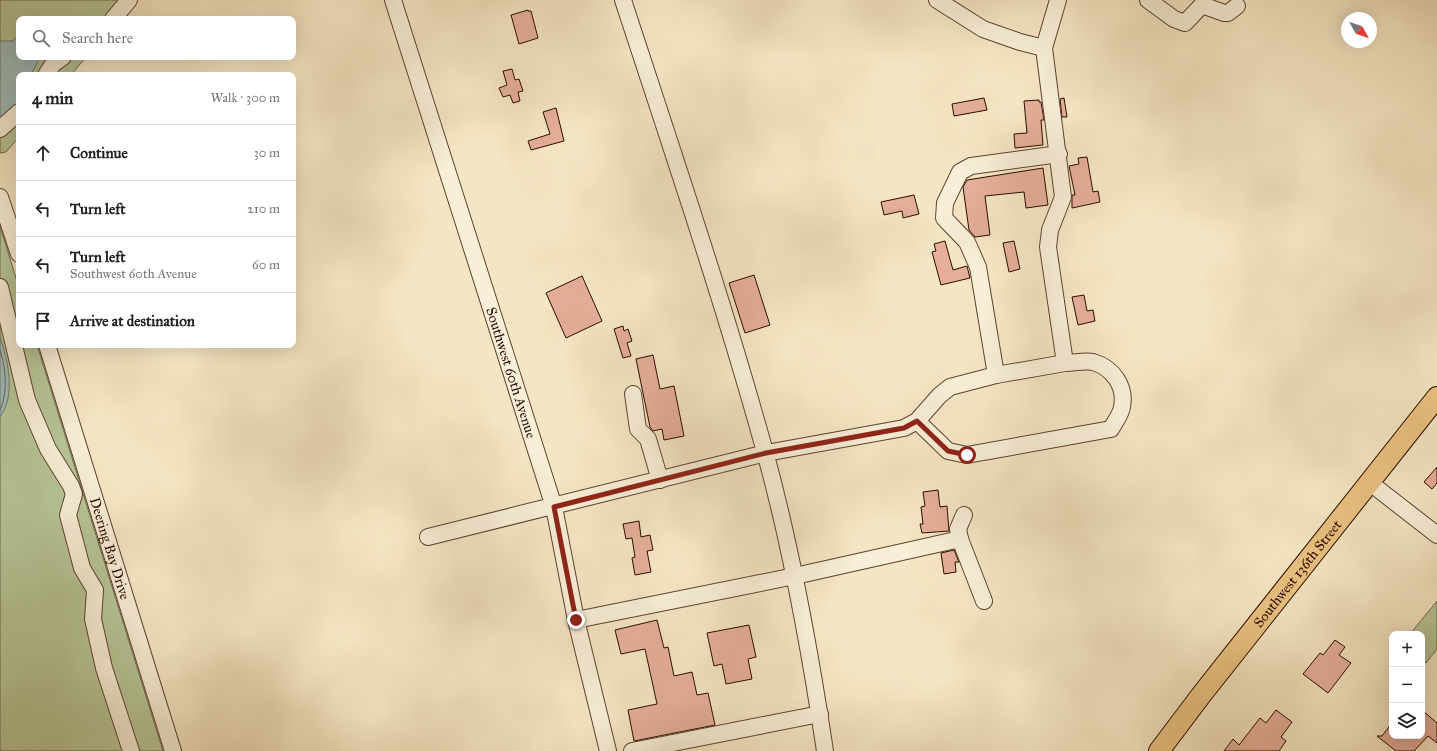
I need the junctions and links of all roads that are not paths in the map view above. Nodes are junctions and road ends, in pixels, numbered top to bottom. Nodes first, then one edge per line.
1 (129, 0) edge
2 (393, 0) edge
3 (623, 0) edge
4 (937, 0) edge
5 (1058, 0) edge
6 (1148, 0) edge
7 (1237, 6) dead end
8 (116, 16) edge
9 (1044, 48) junction
10 (58, 60) edge
11 (48, 72) edge
12 (16, 115) edge
13 (0, 129) edge
14 (1059, 154) junction
15 (0, 197) edge
16 (16, 245) edge
17 (0, 286) edge
18 (48, 348) edge
19 (1065, 363) junction
20 (996, 375) junction
21 (632, 394) dead end
22 (1437, 397) edge
23 (917, 421) junction
24 (766, 453) junction
25 (660, 480) junction
26 (1370, 482) junction
27 (554, 507) junction
28 (964, 515) dead end
29 (1437, 535) edge
30 (428, 537) dead end
31 (960, 539) junction
32 (795, 576) junction
33 (984, 601) dead end
34 (576, 620) junction
35 (820, 714) junction
36 (131, 751) edge
37 (173, 751) edge
38 (608, 751) edge
39 (632, 751) edge
40 (825, 751) edge
41 (1159, 751) edge

1 - 8 street
2 - 27 street, Southwest 60th Avenue
3 - 24 street
4 - 9 street
5 - 9 street
6 - 7 street
9 - 14 street
10 - 11 street
12 - 13 street
14 - 19 street
14 - 20 street
15 - 16 street
17 - 36 street
18 - 37 street, Deering Bay Drive
19 - 20 street
19 - 23 street
20 - 23 street
21 - 25 street
22 - 26 main road, Southwest 136th Street
23 - 24 street
24 - 25 street
24 - 32 street
25 - 27 street
26 - 29 street
26 - 41 main road, Southwest 136th Street
27 - 30 street
27 - 34 street, Southwest 60th Avenue
28 - 31 street
31 - 32 street
31 - 33 street
32 - 34 street
32 - 35 street
34 - 38 street, Southwest 60th Avenue
35 - 39 street
35 - 40 street

